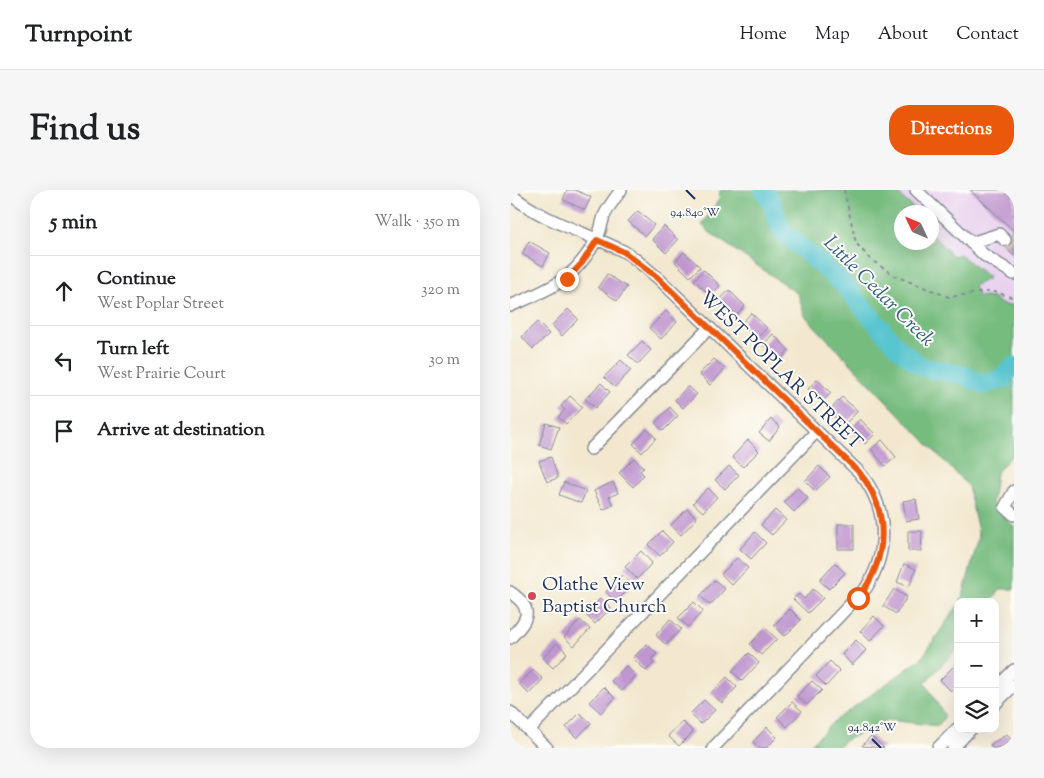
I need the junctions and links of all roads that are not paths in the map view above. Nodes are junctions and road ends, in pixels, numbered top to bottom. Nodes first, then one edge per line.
1 (621, 190) edge
2 (916, 190) edge
3 (510, 194) edge
4 (1008, 238) dead end
5 (597, 240) junction
6 (971, 243) junction
7 (1014, 274) edge
8 (510, 306) edge
9 (709, 328) junction
10 (817, 431) junction
11 (591, 449) dead end
12 (1014, 491) edge
13 (1014, 515) edge
14 (510, 592) edge
15 (510, 638) edge
16 (1014, 670) edge
17 (1006, 690) edge
18 (510, 712) edge
19 (528, 730) junction
20 (954, 732) edge
21 (967, 733) edge
22 (547, 748) edge
23 (713, 748) edge
24 (938, 748) edge
25 (953, 748) edge

1 - 5 street
2 - 6 street
3 - 5 street, WEST POPLAR STREET
4 - 6 street
5 - 8 street
5 - 9 street, WEST POPLAR STREET
6 - 7 street
9 - 10 street, WEST POPLAR STREET
9 - 11 street
10 - 19 street
10 - 23 street, WEST POPLAR STREET
12 - 13 street
14 - 15 street
16 - 17 street
18 - 19 street
19 - 22 street
20 - 24 street
21 - 25 street

